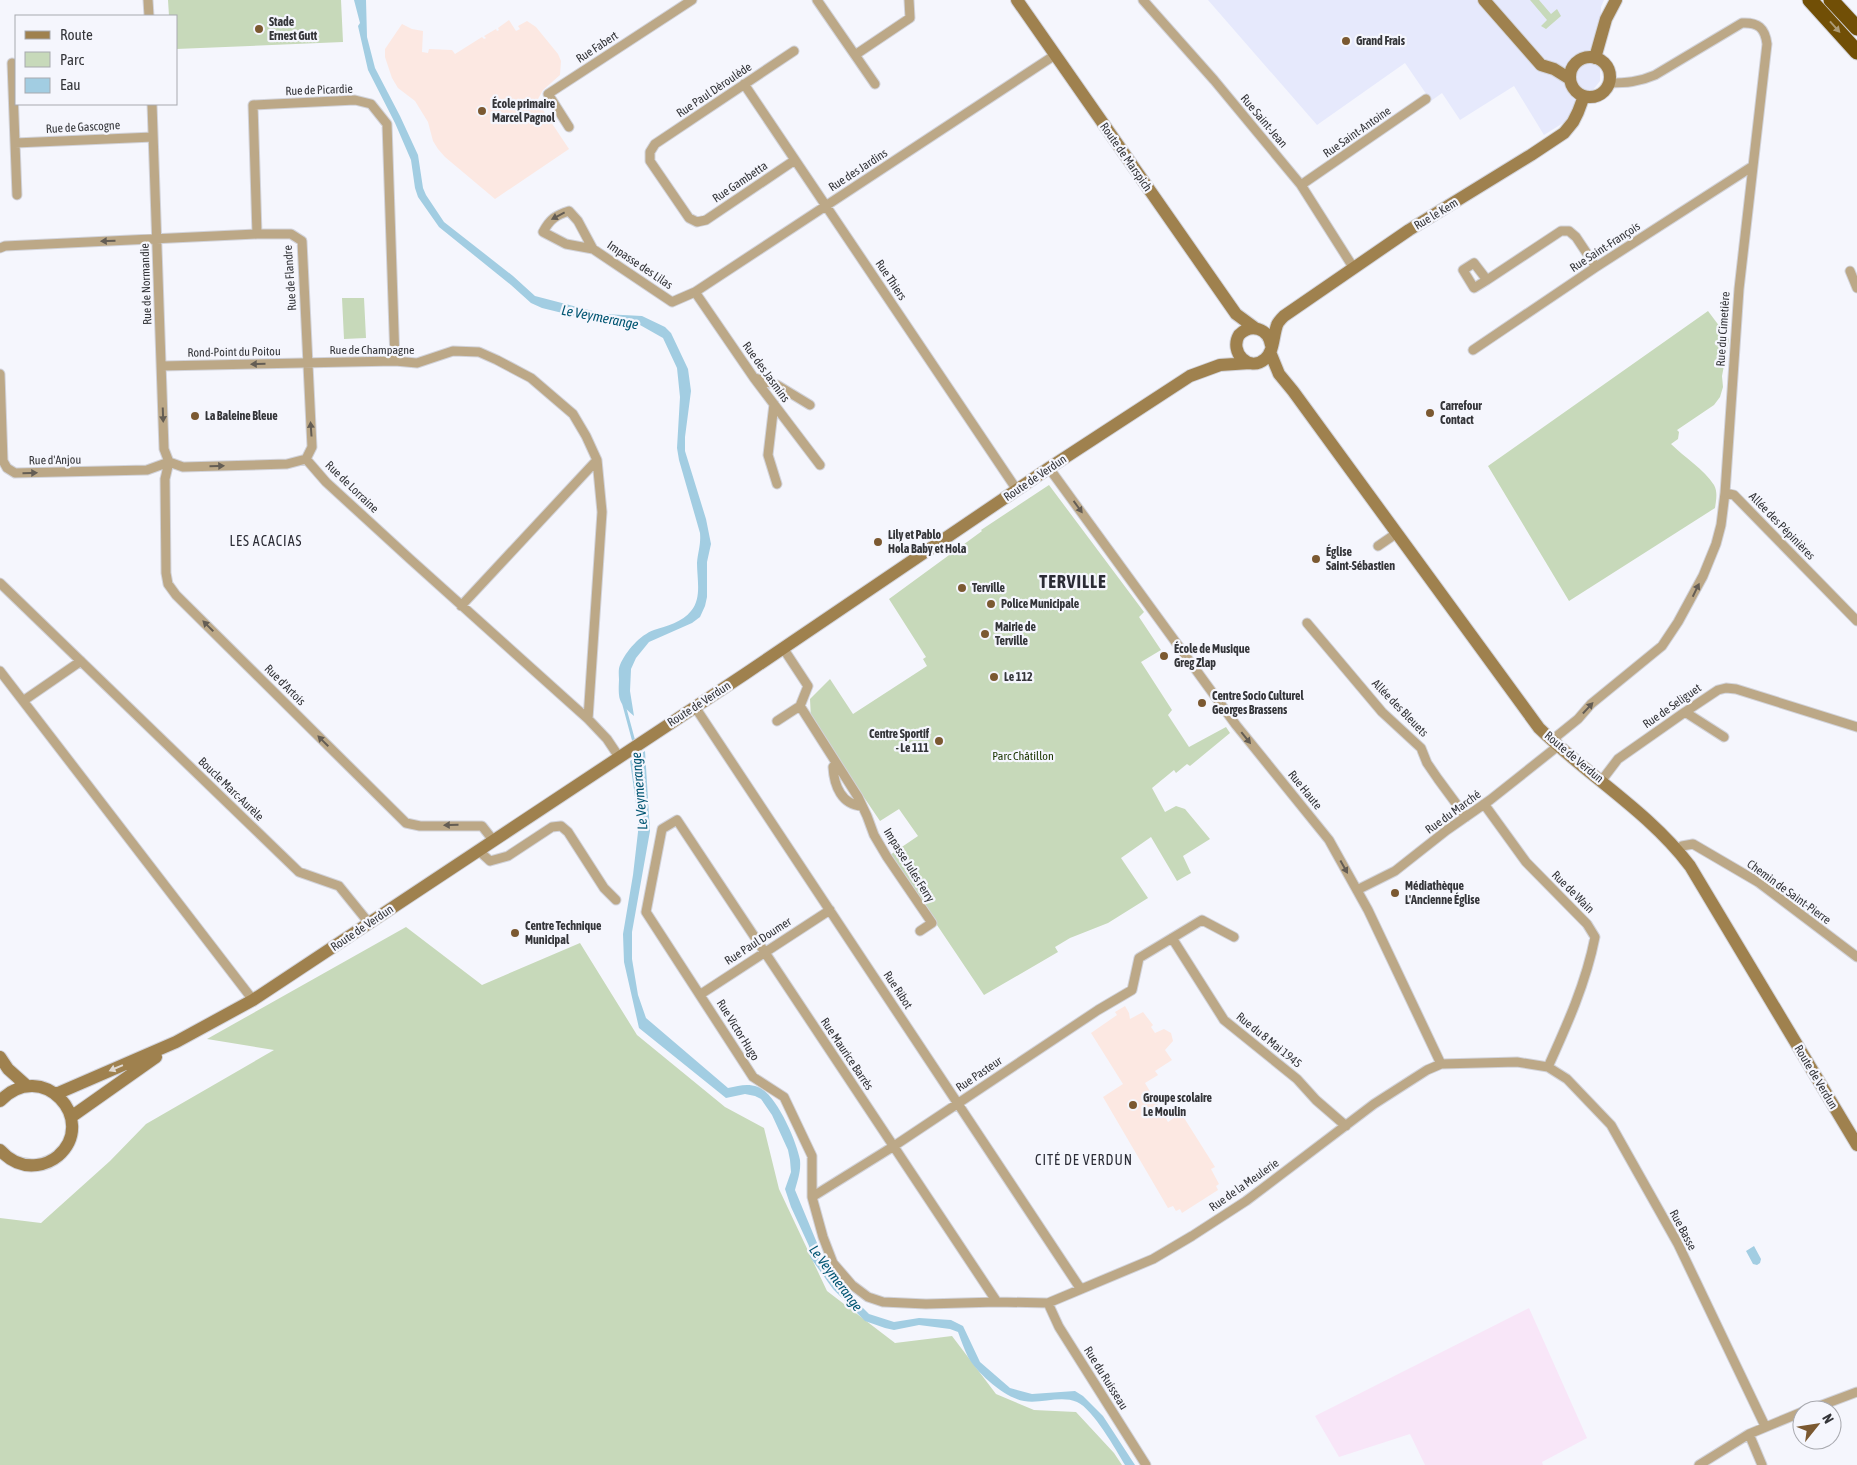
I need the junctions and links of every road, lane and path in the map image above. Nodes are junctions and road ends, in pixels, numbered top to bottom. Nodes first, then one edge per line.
1 (148, 0) edge
2 (692, 0) edge
3 (817, 0) edge
4 (909, 0) edge
5 (1017, 0) edge
6 (1143, 0) edge
7 (1484, 0) edge
8 (1616, 0) edge
9 (1810, 0) edge
10 (1831, 0) edge
11 (149, 15) edge
12 (1857, 28) edge
13 (794, 51) dead end
14 (1857, 52) edge
15 (855, 55) junction
16 (1055, 55) junction
17 (1595, 58) junction
18 (12, 63) dead end
19 (1571, 72) junction
20 (1609, 83) junction
21 (744, 84) junction
22 (875, 84) dead end
23 (1584, 96) junction
24 (1426, 99) dead end
25 (152, 105) edge
26 (569, 127) dead end
27 (153, 136) junction
28 (15, 143) junction
29 (795, 160) junction
30 (1753, 166) junction
31 (1301, 185) junction
32 (17, 195) dead end
33 (826, 206) junction
34 (697, 222) joint
35 (257, 234) junction
36 (157, 239) junction
37 (0, 248) edge
38 (593, 249) junction
39 (1353, 267) junction
40 (1596, 267) junction
41 (1850, 271) dead end
42 (1486, 280) dead end
43 (1857, 288) edge
44 (695, 292) junction
45 (672, 302) joint
46 (1236, 314) junction
47 (1277, 324) junction
48 (1257, 329) junction
49 (1238, 341) junction
50 (1271, 348) junction
51 (1473, 350) dead end
52 (395, 361) junction
53 (307, 362) junction
54 (1253, 363) junction
55 (1220, 365) junction
56 (161, 366) junction
57 (0, 374) edge
58 (1279, 374) junction
59 (754, 378) junction
60 (774, 404) junction
61 (810, 405) dead end
62 (306, 459) junction
63 (597, 460) junction
64 (169, 462) junction
65 (820, 464) dead end
66 (1049, 468) junction
67 (777, 484) dead end
68 (1016, 490) junction
69 (1725, 493) junction
70 (1397, 533) junction
71 (1378, 546) dead end
72 (0, 583) edge
73 (461, 606) junction
74 (1857, 621) edge
75 (1307, 623) dead end
76 (783, 648) junction
77 (81, 661) junction
78 (0, 671) edge
79 (23, 701) junction
80 (696, 706) junction
81 (800, 706) junction
82 (1685, 712) junction
83 (588, 719) junction
84 (777, 721) dead end
85 (1857, 727) edge
86 (1724, 737) dead end
87 (1555, 743) junction
88 (619, 757) junction
89 (1602, 780) junction
90 (1484, 804) junction
91 (1466, 817) junction
92 (677, 820) joint
93 (494, 840) junction
94 (1677, 849) junction
95 (478, 850) junction
96 (1357, 890) junction
97 (616, 900) dead end
98 (830, 910) junction
99 (369, 923) junction
100 (920, 931) dead end
101 (1234, 937) dead end
102 (1172, 938) junction
103 (764, 952) junction
104 (1857, 957) edge
105 (701, 994) junction
106 (253, 1000) junction
107 (176, 1042) junction
108 (0, 1057) edge
109 (1441, 1064) junction
110 (1548, 1067) junction
111 (27, 1086) junction
112 (56, 1094) junction
113 (0, 1101) edge
114 (958, 1103) junction
115 (71, 1117) junction
116 (1346, 1126) junction
117 (1857, 1145) edge
118 (894, 1146) junction
119 (2, 1156) edge
120 (812, 1197) junction
121 (1080, 1288) junction
122 (997, 1302) junction
123 (1048, 1303) junction
124 (1857, 1392) edge
125 (1836, 1400) edge
126 (1792, 1416) edge
127 (1766, 1426) junction
128 (1749, 1434) junction
129 (1146, 1465) edge
130 (1699, 1465) edge
131 (1762, 1465) edge

1 - 11 street
2 - 26 street, Rue Fabert
3 - 15 street
4 - 15 street
5 - 16 main road, Route de Marspich
6 - 31 street, Rue Saint-Jean
7 - 19 main road
8 - 17 main road
9 -> 14 highway
10 - 12 highway
13 - 21 street, Rue Paul Dèroulède
15 - 22 street
16 - 33 street, Rue des Jardins
16 - 46 main road, Route de Marspich
17 - 19 main road
17 - 20 main road
18 - 28 street
19 - 23 main road
20 - 23 main road
20 - 30 street, Rue du Cimetière
21 - 29 street, Rue Thiers
21 - 34 street, Rue Paul Dèroulède
23 - 39 main road, Rue le Kem
24 - 31 street, Rue Saint-Antoine
25 - 27 street, Rue de Normandie
27 - 28 street, Rue de Gascogne
27 - 36 street, Rue de Normandie
28 - 32 street
29 - 33 street, Rue Thiers
29 - 34 street, Rue Gambetta
30 - 40 street, Rue Saint-François
30 - 69 street, Rue du Cimetière
31 - 39 street, Rue Saint-Jean
33 - 44 street, Rue des Jardins
33 - 68 street, Rue Thiers
35 - 36 street, Rue de Flandre
35 - 52 street, Rue de Picardie
35 - 53 street, Rue de Flandre
36 -> 37 street
36 - 56 street, Rue de Normandie
38 -> 38 street, Impasse des Lilas
38 - 45 street, Impasse des Lilas
39 - 47 main road, Rue le Kem
40 - 42 street
40 - 51 street, Rue Saint-François
41 - 43 street
44 - 45 street, Rue des Jardins
44 - 59 street, Rue des Jasmins
46 - 48 main road, Route de Marspich
46 - 49 main road, Route de Marspich
47 - 48 main road, Rue le Kem
47 - 50 main road
48 - 49 main road
48 - 50 main road
49 - 54 main road
49 - 55 main road, Route de Verdun
50 - 54 main road
50 - 58 main road, Route de Verdun
52 - 53 street, Rue de Champagne
52 - 63 street, Rue de Champagne
53 -> 56 street, Rond-Point du Poitou
62 -> 53 street, Rue de Flandre
54 - 55 main road, Route de Verdun
54 - 58 main road, Route de Verdun
55 - 66 main road, Route de Verdun
56 -> 64 street, Rue de Normandie
57 -> 64 street, Rue d'Anjou
58 - 70 main road, Route de Verdun
59 - 60 street, Rue des Jasmins
59 - 61 street
60 - 65 street, Rue des Jasmins
60 - 67 street
64 -> 62 street, Rue de Lorraine
62 - 73 street, Rue de Lorraine
63 - 73 street
63 - 83 street, Rue de Champagne
93 -> 64 street, Rue d'Artois
66 - 68 main road, Route de Verdun
66 -> 96 street, Rue Haute
68 - 76 main road, Route de Verdun
69 - 74 street, Allée des Pépinières
87 -> 69 street, Rue du Cimetière
70 - 71 street
70 - 87 main road, Route de Verdun
72 - 77 street, Boucle Marc-Aurèle
73 - 83 street, Rue de Lorraine
75 - 91 street, Allée des Bleuets
76 - 80 main road, Route de Verdun
76 - 81 street
77 - 79 street
77 - 99 street, Boucle Marc-Aurèle
78 - 79 street
79 - 106 street
80 - 88 main road, Route de Verdun
80 - 98 street, Rue Ribot
81 - 84 street
81 - 100 street, Impasse Jules Ferry
82 - 85 street, Rue de Seliguet
82 - 86 street
82 - 89 street, Rue de Seliguet
83 - 88 street, Rue de Lorraine
87 - 89 main road, Route de Verdun
87 - 90 street, Rue du Marché
88 - 93 main road, Route de Verdun
89 - 94 main road, Route de Verdun
90 - 91 street, Rue du Marché
90 - 110 street, Rue de Wain
91 - 96 street, Rue du Marché
92 - 103 street, Rue Maurice Barrès
92 - 105 street, Rue Victor Hugo
93 - 95 main road, Route de Verdun
94 - 104 street, Chemin de Saint-Pierre
94 - 117 main road, Route de Verdun
95 - 97 street
95 - 99 main road, Route de Verdun
96 - 109 street, Rue Haute
98 - 103 street, Rue Paul Doumer
98 - 114 street, Rue Ribot
99 - 106 main road, Route de Verdun
101 - 102 street
102 - 114 street, Rue Pasteur
102 - 116 street, Rue du 8 Mai 1945
103 - 105 street, Rue Paul Doumer
103 - 118 street, Rue Maurice Barrès
105 - 120 street, Rue Victor Hugo
106 - 107 main road, Route de Verdun
107 -> 112 main road, Route de Verdun
107 - 115 main road, Route de Verdun
108 - 111 main road
109 - 110 street
109 - 116 street, Rue de la Meulerie
110 - 127 street, Rue Basse
111 - 112 main road
111 - 113 main road
112 - 115 main road
114 - 118 street, Rue Pasteur
114 - 121 street, Rue Ribot
115 - 119 main road
116 - 121 street, Rue de la Meulerie
118 - 120 street, Rue Pasteur
118 - 122 street, Rue Maurice Barrès
120 - 122 street, Rue Victor Hugo
121 - 123 street, Rue de la Meulerie
122 - 123 street, Rue Victor Hugo
123 - 129 street, Rue du Ruisseau
124 - 125 street
126 - 127 street
127 - 128 street
128 - 130 street
128 - 131 street

